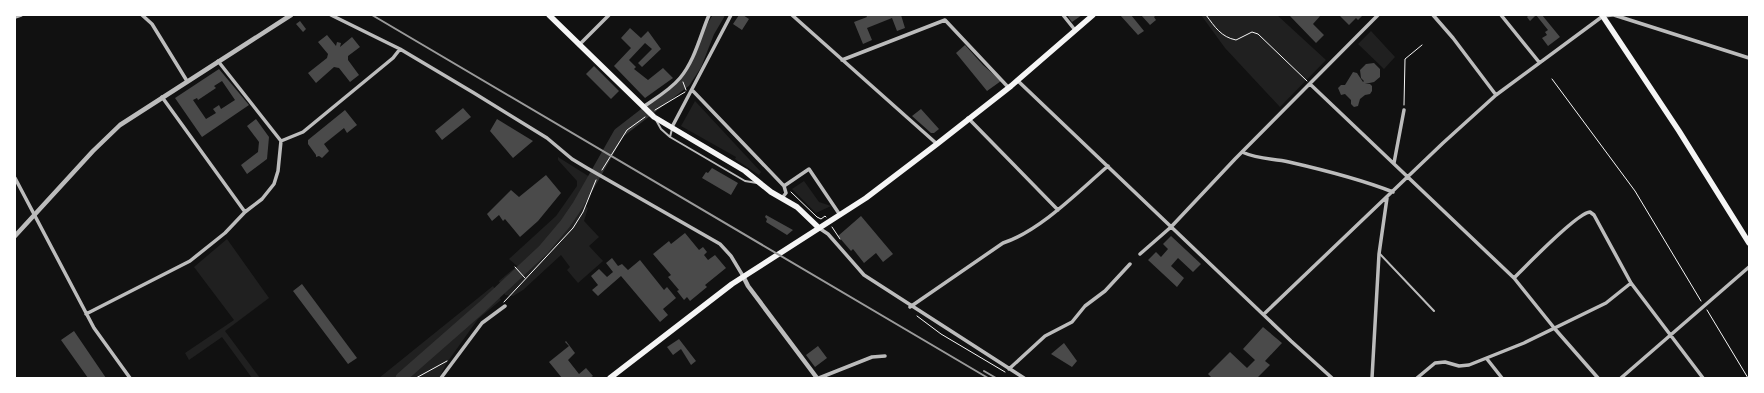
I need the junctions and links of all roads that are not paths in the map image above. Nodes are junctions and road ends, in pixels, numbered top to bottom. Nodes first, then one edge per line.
1 (21, 15) edge
2 (142, 15) edge
3 (291, 15) edge
4 (331, 15) edge
5 (549, 15) edge
6 (609, 15) edge
7 (709, 15) edge
8 (731, 15) edge
9 (792, 15) edge
10 (1063, 15) edge
11 (1093, 15) edge
12 (1378, 15) edge
13 (1433, 15) edge
14 (1501, 15) edge
15 (1613, 15) edge
16 (15, 16) edge
17 (1602, 16) edge
18 (1075, 30) junction
19 (579, 45) junction
20 (400, 50) junction
21 (1749, 58) edge
22 (842, 60) junction
23 (218, 61) junction
24 (1539, 62) junction
25 (1017, 80) junction
26 (187, 81) junction
27 (1310, 84) junction
28 (1008, 88) junction
29 (693, 91) junction
30 (1496, 95) junction
31 (162, 96) junction
32 (644, 108) junction
33 (1404, 110) road end
34 (653, 117) junction
35 (968, 118) junction
36 (672, 127) junction
37 (670, 138) junction
38 (281, 141) junction
39 (937, 144) junction
40 (1242, 152) junction
41 (1394, 163) junction
42 (1108, 166) junction
43 (1408, 177) junction
44 (15, 178) edge
45 (760, 183) junction
46 (785, 187) junction
47 (1393, 192) junction
48 (782, 198) junction
49 (1387, 198) junction
50 (1058, 210) junction
51 (245, 212) junction
52 (34, 214) junction
53 (840, 214) junction
54 (1171, 227) junction
55 (819, 228) junction
56 (15, 236) edge
57 (1749, 243) edge
58 (1140, 254) dead end
59 (1379, 254) junction
60 (1130, 264) dead end
61 (1749, 267) edge
62 (743, 276) junction
63 (1514, 278) junction
64 (1631, 283) junction
65 (505, 306) dead end
66 (910, 306) junction
67 (1434, 311) dead end
68 (86, 314) junction
69 (1264, 314) junction
70 (1555, 329) junction
71 (1671, 335) junction
72 (885, 356) dead end
73 (1487, 359) junction
74 (1009, 369) junction
75 (130, 378) edge
76 (441, 378) edge
77 (610, 378) edge
78 (818, 378) edge
79 (1024, 378) edge
80 (1332, 378) edge
81 (1372, 378) edge
82 (1417, 378) edge
83 (1502, 378) edge
84 (1598, 378) edge
85 (1621, 378) edge
86 (1704, 378) edge

1 - 16 street
2 - 26 street
3 - 23 street
4 - 20 street
5 - 19 main road
6 - 19 street
7 - 32 street
8 - 29 street
9 - 22 street
10 - 18 street
11 - 18 main road
12 - 27 street
13 - 30 street
14 - 24 street
15 - 17 street
15 - 21 street
17 - 24 street
17 - 57 main road
18 - 25 main road
19 - 32 main road
20 - 38 street
20 - 62 street
22 - 28 street
22 - 39 street
23 - 26 street
23 - 38 street
24 - 30 street
25 - 28 main road
25 - 42 street
26 - 31 street
27 - 40 street
27 - 41 street
28 - 35 main road
29 - 36 street
29 - 46 street
30 - 43 street
31 - 51 street
31 - 52 street
32 - 34 main road
33 - 41 street
34 - 36 main road
34 - 37 lane
35 - 39 main road
35 - 50 street
36 - 37 lane
36 - 45 main road
37 - 45 lane
38 - 51 street
39 - 53 main road
40 - 47 street
40 - 54 street
41 - 43 street
42 - 50 street
42 - 54 street
43 - 47 street
43 - 63 street
44 - 52 street
45 - 48 main road
46 - 48 street
46 - 53 street
47 - 49 street
48 - 55 main road
49 - 59 street
49 - 69 street
50 - 66 street
51 - 68 street
52 - 56 street
52 - 68 street
53 - 55 main road
54 - 58 street
54 - 69 street
55 - 62 main road
55 - 66 street
59 - 67 lane
59 - 81 street
60 - 74 street
61 - 71 street
62 - 77 main road
62 - 78 street
63 - 64 street
63 - 70 street
64 - 70 street
64 - 71 street
65 - 76 street
66 - 74 street
68 - 75 street
69 - 80 street
70 - 73 street
70 - 84 street
71 - 85 street
71 - 86 street
72 - 78 street
73 - 82 street
73 - 83 street
74 - 79 street

